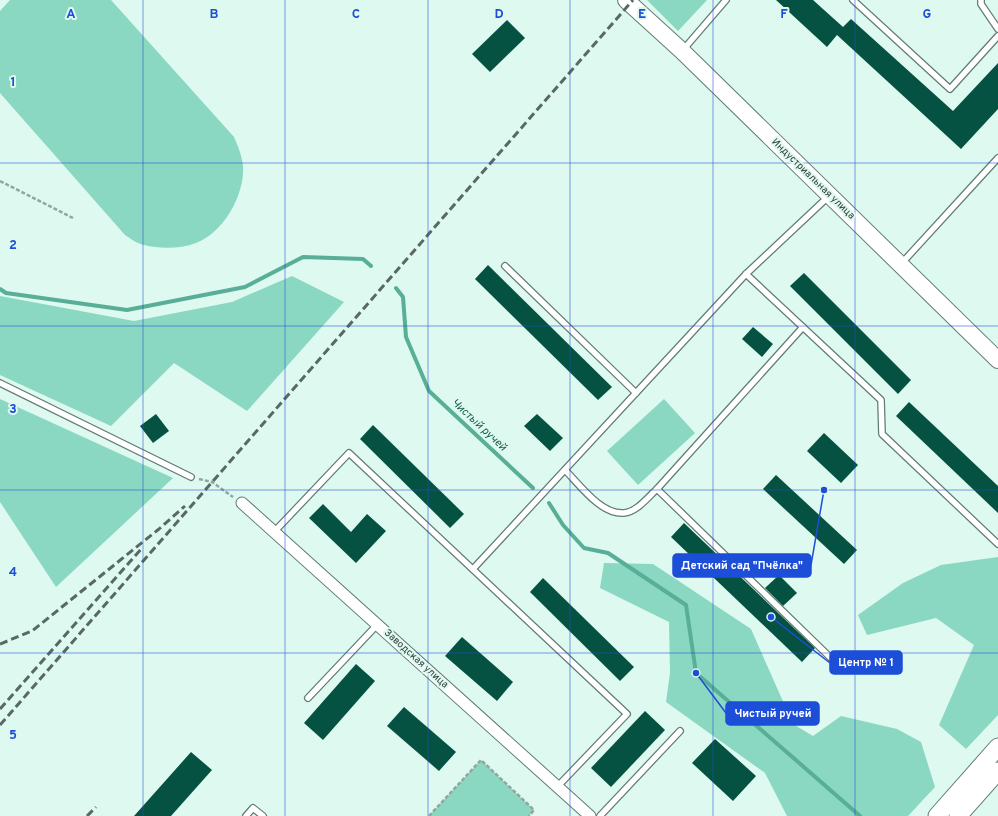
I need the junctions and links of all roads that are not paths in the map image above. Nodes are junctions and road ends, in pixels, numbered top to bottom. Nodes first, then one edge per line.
1 (626, 0) edge
2 (726, 0) edge
3 (853, 0) edge
4 (981, 0) edge
5 (998, 29) edge
6 (998, 36) edge
7 (682, 51) junction
8 (998, 158) edge
9 (830, 195) junction
10 (901, 264) junction
11 (505, 266) dead end
12 (746, 274) junction
13 (803, 327) junction
14 (998, 360) edge
15 (0, 383) edge
16 (636, 393) junction
17 (565, 470) junction
18 (191, 477) road end
19 (657, 489) junction
20 (242, 503) road end
21 (274, 532) junction
22 (998, 544) edge
23 (473, 569) junction
24 (377, 625) junction
25 (836, 663) dead end
26 (308, 698) dead end
27 (680, 731) dead end
28 (998, 747) edge
29 (998, 771) edge
30 (557, 787) junction
31 (246, 816) edge
32 (263, 816) edge
33 (590, 816) edge
34 (600, 816) edge
35 (937, 816) edge
36 (958, 816) edge

1 - 7 main road, Индустриальная улица
2 - 7 lane
3 - 6 lane
4 - 5 lane
7 - 9 main road, Индустриальная улица
8 - 10 lane
9 - 10 main road, Индустриальная улица
9 - 12 lane
10 - 14 main road, Индустриальная улица
11 - 16 lane
12 - 13 lane
12 - 16 lane
13 - 19 lane
13 - 22 lane
15 - 18 lane
16 - 17 lane
17 - 19 lane
17 - 23 lane
19 - 25 lane
20 - 21 street, Заводская улица
21 - 23 lane
21 - 24 street, Заводская улица
23 - 30 lane
24 - 26 lane
24 - 30 street, Заводская улица
27 - 34 lane
28 - 35 main road
29 - 36 main road
30 - 33 street, Заводская улица
31 - 32 lane

